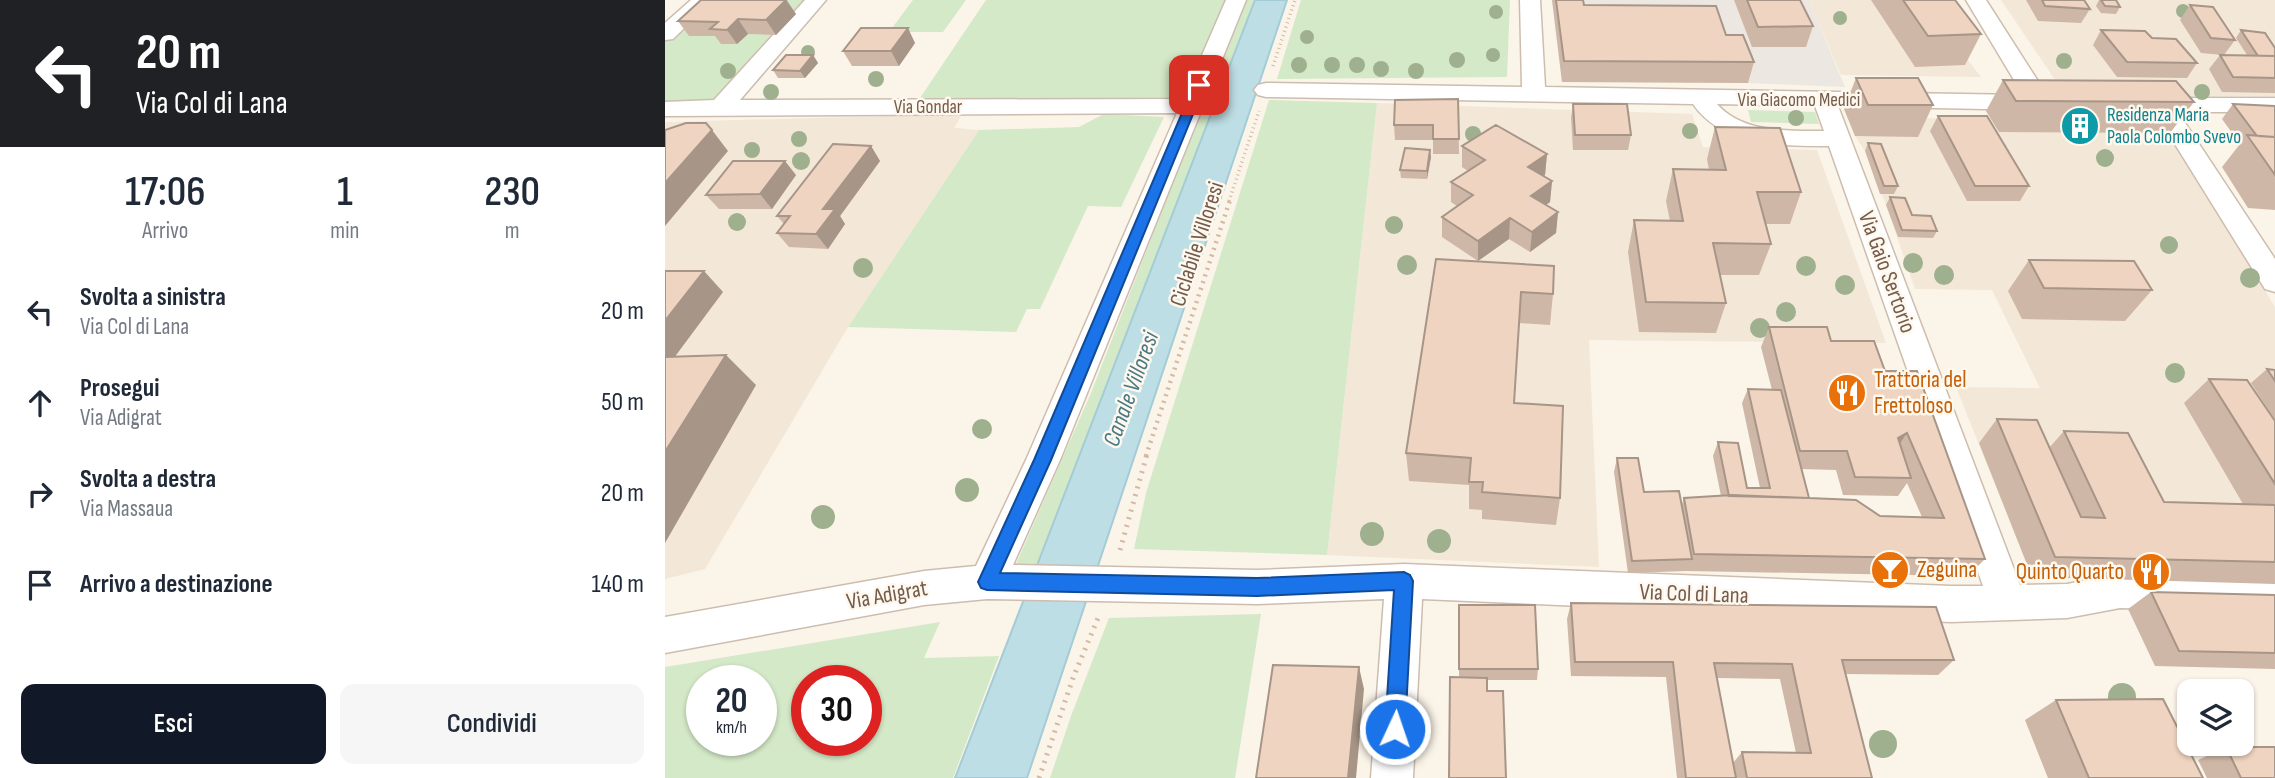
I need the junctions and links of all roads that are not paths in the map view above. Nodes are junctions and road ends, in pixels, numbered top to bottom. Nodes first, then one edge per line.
1 (703, 0) edge
2 (816, 0) edge
3 (1236, 0) edge
4 (1530, 0) edge
5 (1976, 0) edge
6 (665, 34) edge
7 (1266, 90) road end
8 (1534, 94) junction
9 (1701, 99) junction
10 (1824, 99) junction
11 (2040, 103) junction
12 (2067, 103) edge
13 (2121, 104) edge
14 (2162, 105) junction
15 (2275, 105) edge
16 (1190, 106) junction
17 (721, 107) junction
18 (665, 109) edge
19 (1838, 139) junction
20 (2275, 282) edge
21 (1404, 581) junction
22 (999, 582) junction
23 (1107, 584) joint
24 (2275, 595) edge
25 (2008, 603) junction
26 (665, 635) edge
27 (1392, 778) edge

1 - 6 street
2 - 17 street
3 - 16 street
4 - 8 street
5 - 11 street
7 - 8 street, Via Giacomo Medici
8 - 9 street, Via Giacomo Medici
9 - 10 street, Via Giacomo Medici
9 - 19 street, Via Giacomo Medici
10 - 11 street, Via Giacomo Medici
10 - 19 street, Via Gaio Sertorio
11 - 12 street, Via Giacomo Medici
13 - 14 street
14 - 15 street
14 - 20 street
16 - 17 street, Via Gondar
16 - 22 street
17 - 18 street, Via Gondar
19 - 25 street, Via Gaio Sertorio
21 - 23 street, Via Col di Lana
21 - 25 street, Via Col di Lana
21 - 27 street
22 - 23 street, Via Adigrat
22 - 26 street, Via Adigrat
24 - 25 street, Via Col di Lana

